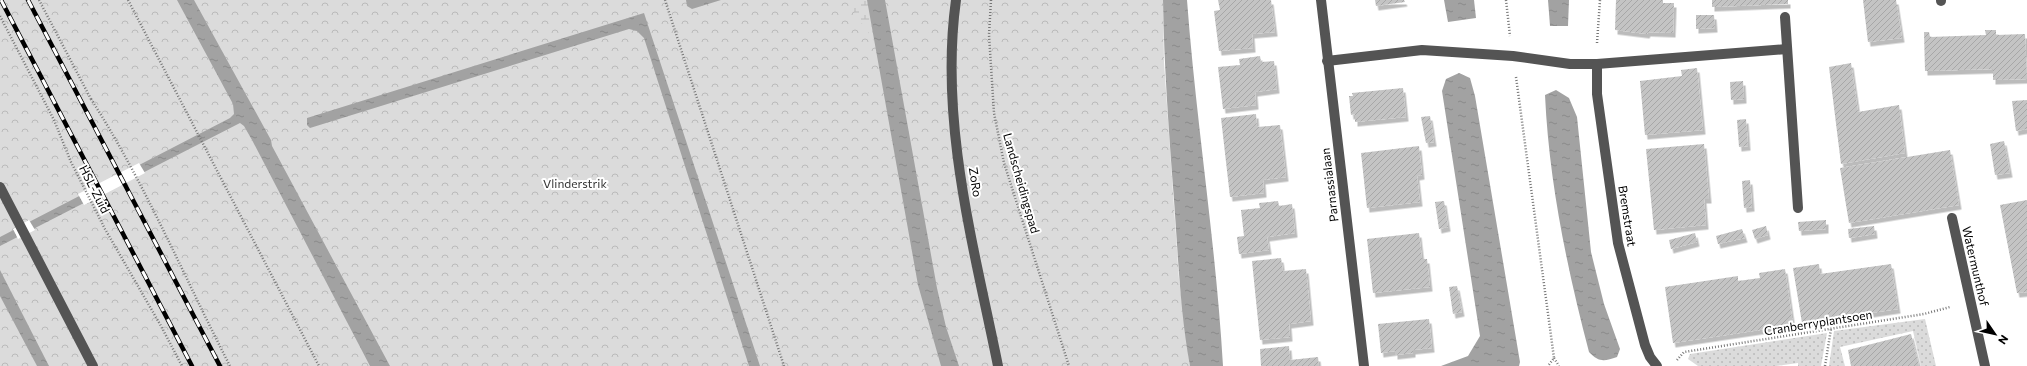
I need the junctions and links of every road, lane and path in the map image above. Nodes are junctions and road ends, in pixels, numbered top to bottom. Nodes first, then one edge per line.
1 (39, 0) edge
2 (128, 0) edge
3 (665, 0) edge
4 (956, 0) edge
5 (991, 0) edge
6 (1320, 0) edge
7 (1506, 0) edge
8 (1600, 0) edge
9 (0, 16) edge
10 (1785, 17) dead end
11 (1787, 48) junction
12 (1513, 56) junction
13 (1327, 61) junction
14 (1597, 64) junction
15 (0, 187) edge
16 (1798, 208) dead end
17 (1952, 218) dead end
18 (1970, 302) junction
19 (1832, 329) junction
20 (1554, 358) junction
21 (93, 366) edge
22 (182, 366) edge
23 (230, 366) edge
24 (319, 366) edge
25 (784, 366) edge
26 (998, 366) edge
27 (1069, 366) edge
28 (1364, 366) edge
29 (1548, 366) edge
30 (1559, 366) edge
31 (1657, 366) edge
32 (1675, 366) edge
33 (1825, 366) edge
34 (1986, 366) edge

1 - 23 path
2 - 24 path
3 - 25 path
4 - 26 street, ZoRo
5 - 27 path, Landscheidingspad
6 - 13 street, Parnassialaan
7 - 12 path
8 - 14 path
9 - 22 path, HSL-Zuid
10 - 11 street
11 - 14 street
11 - 16 street
12 - 13 street
12 - 14 street
12 - 20 path
13 - 28 street, Parnassialaan
14 - 31 street, Bremstraat
15 - 21 street
17 - 18 street, Watermunthof
18 - 19 path, Cranberryplantsoen
18 - 34 street, Watermunthof
19 - 32 path, Cranberryplantsoen
19 - 33 path
20 - 29 path
20 - 30 path

